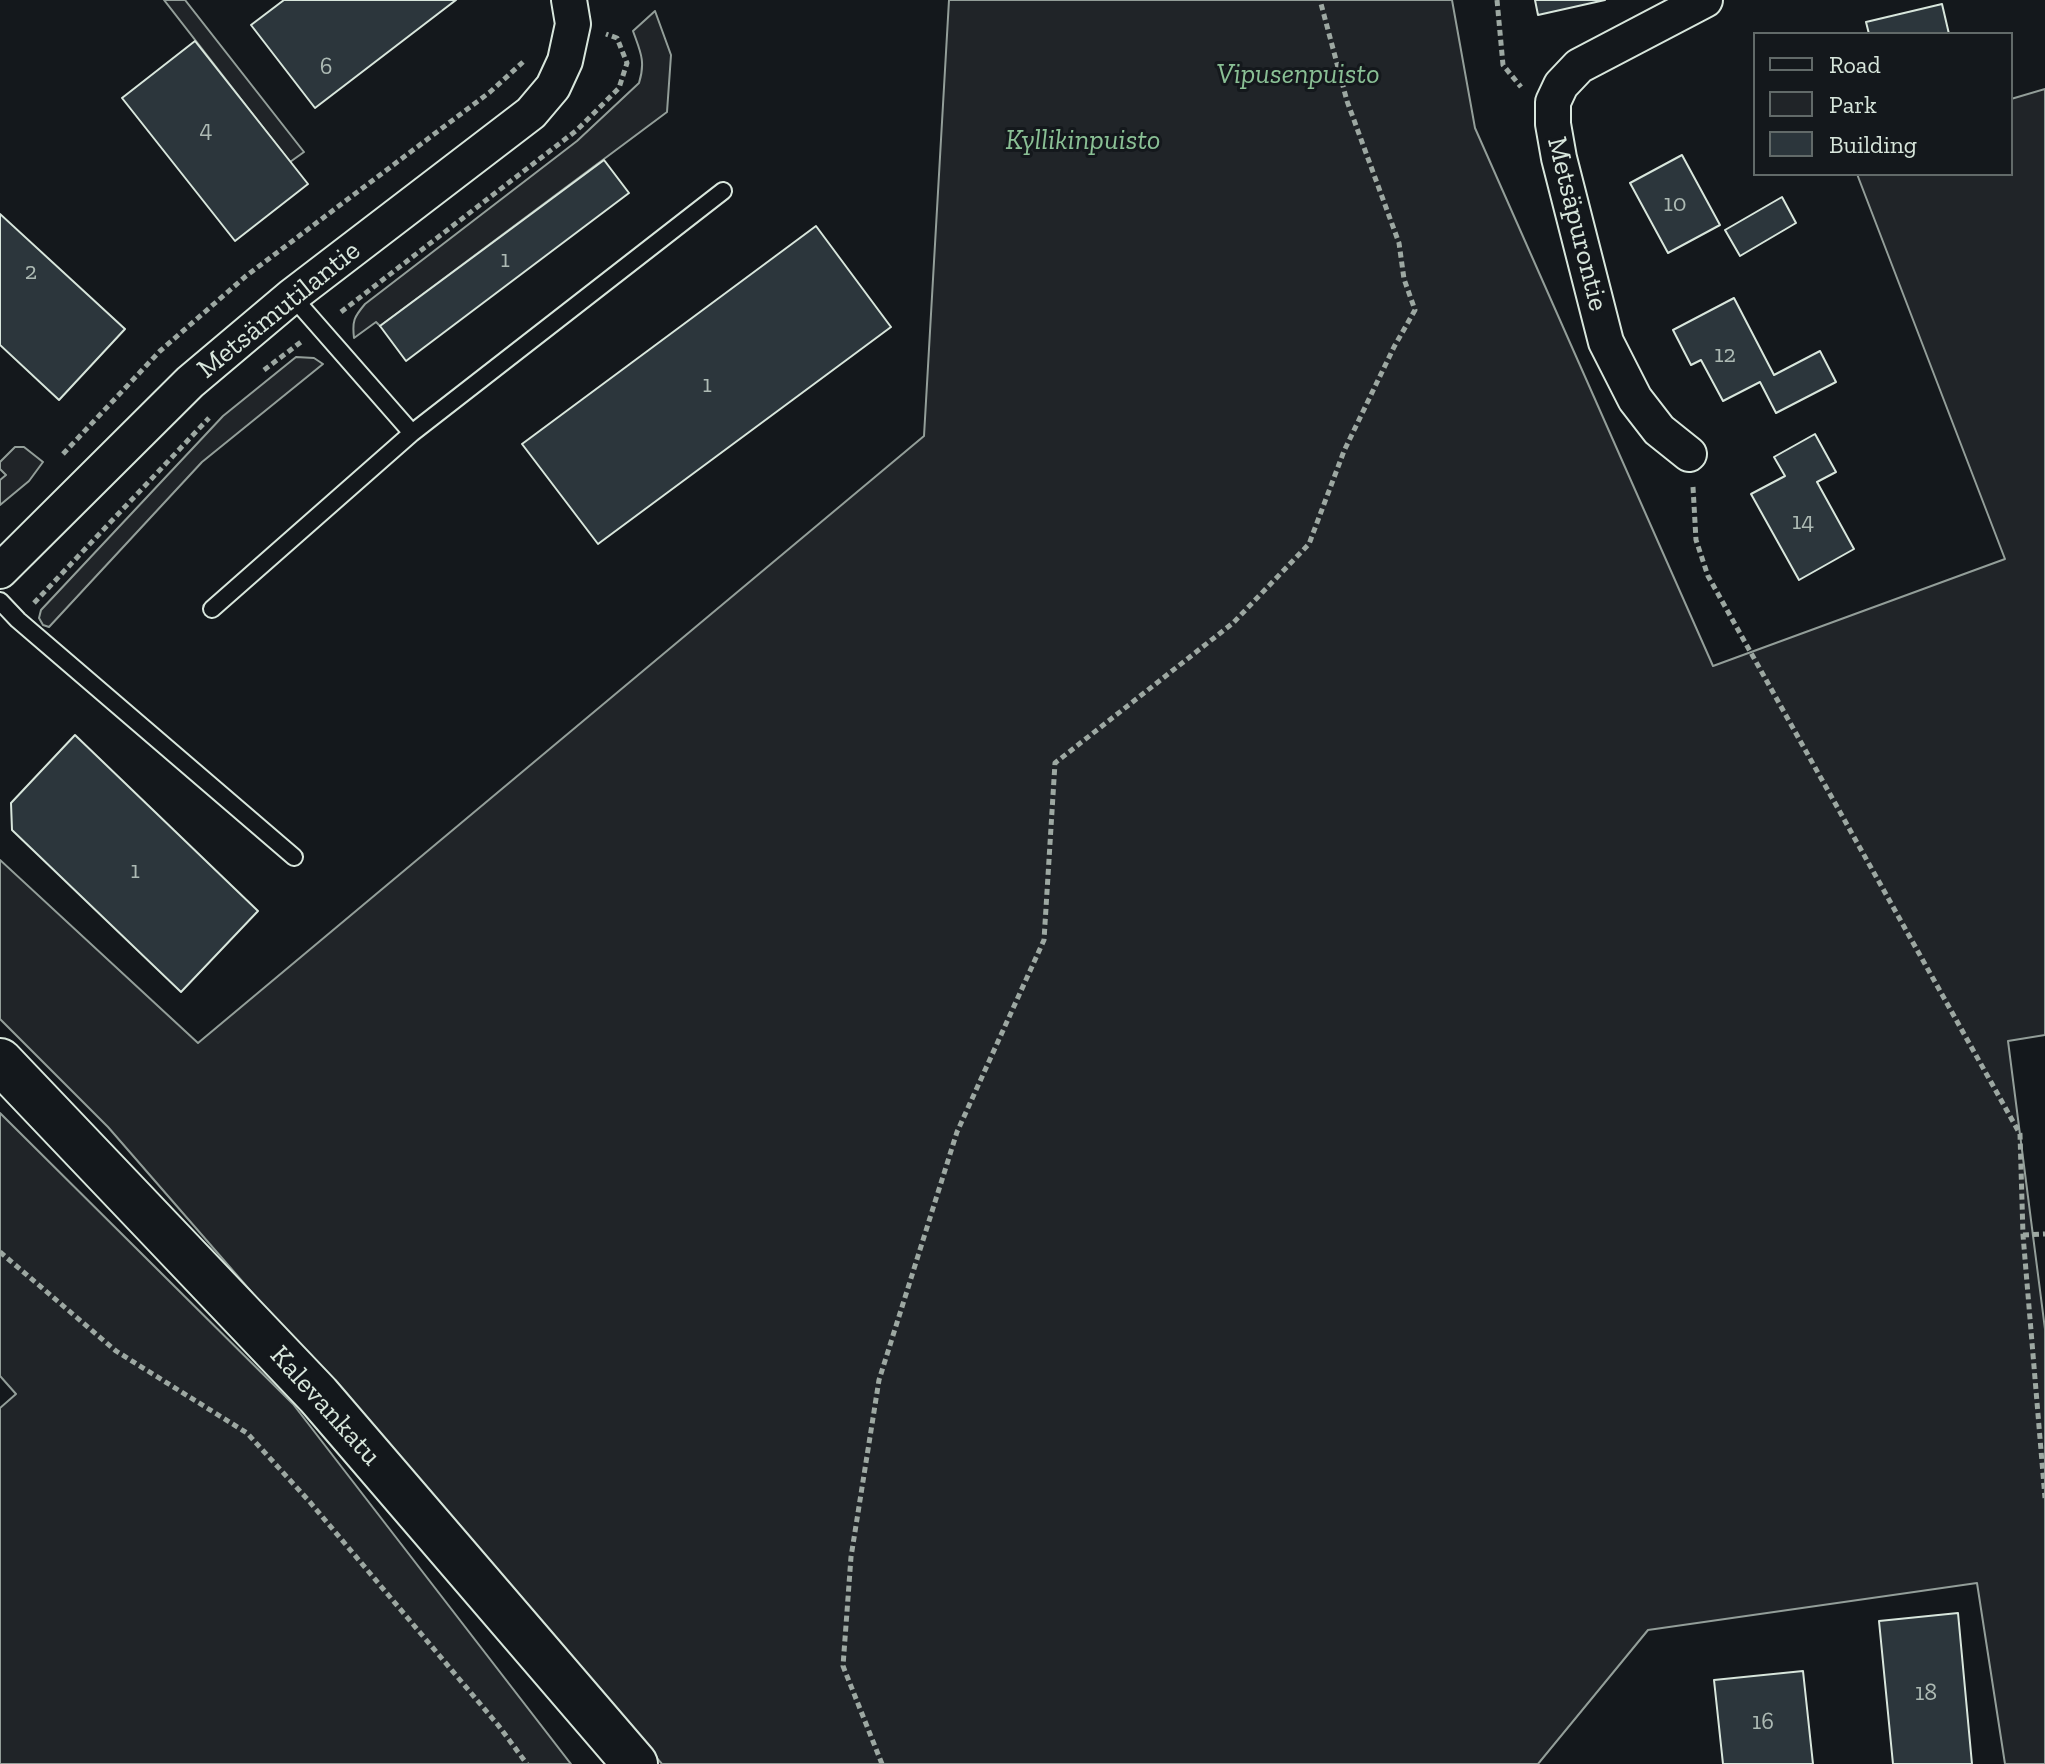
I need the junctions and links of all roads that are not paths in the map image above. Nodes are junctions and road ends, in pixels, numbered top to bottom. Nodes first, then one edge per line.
1 (569, 0) edge
2 (1705, 0) edge
3 (723, 191) dead end
4 (292, 296) junction
5 (412, 433) junction
6 (1689, 454) road end
7 (0, 571) edge
8 (0, 601) edge
9 (212, 609) dead end
10 (294, 857) dead end
11 (0, 1061) edge
12 (635, 1764) edge

1 - 4 street, Metsämutilantie
2 - 6 street, Metsäpurontie
3 - 5 lane
4 - 5 lane
4 - 7 street, Metsämutilantie
5 - 9 lane
8 - 10 lane
11 - 12 main road, Kalevankatu

